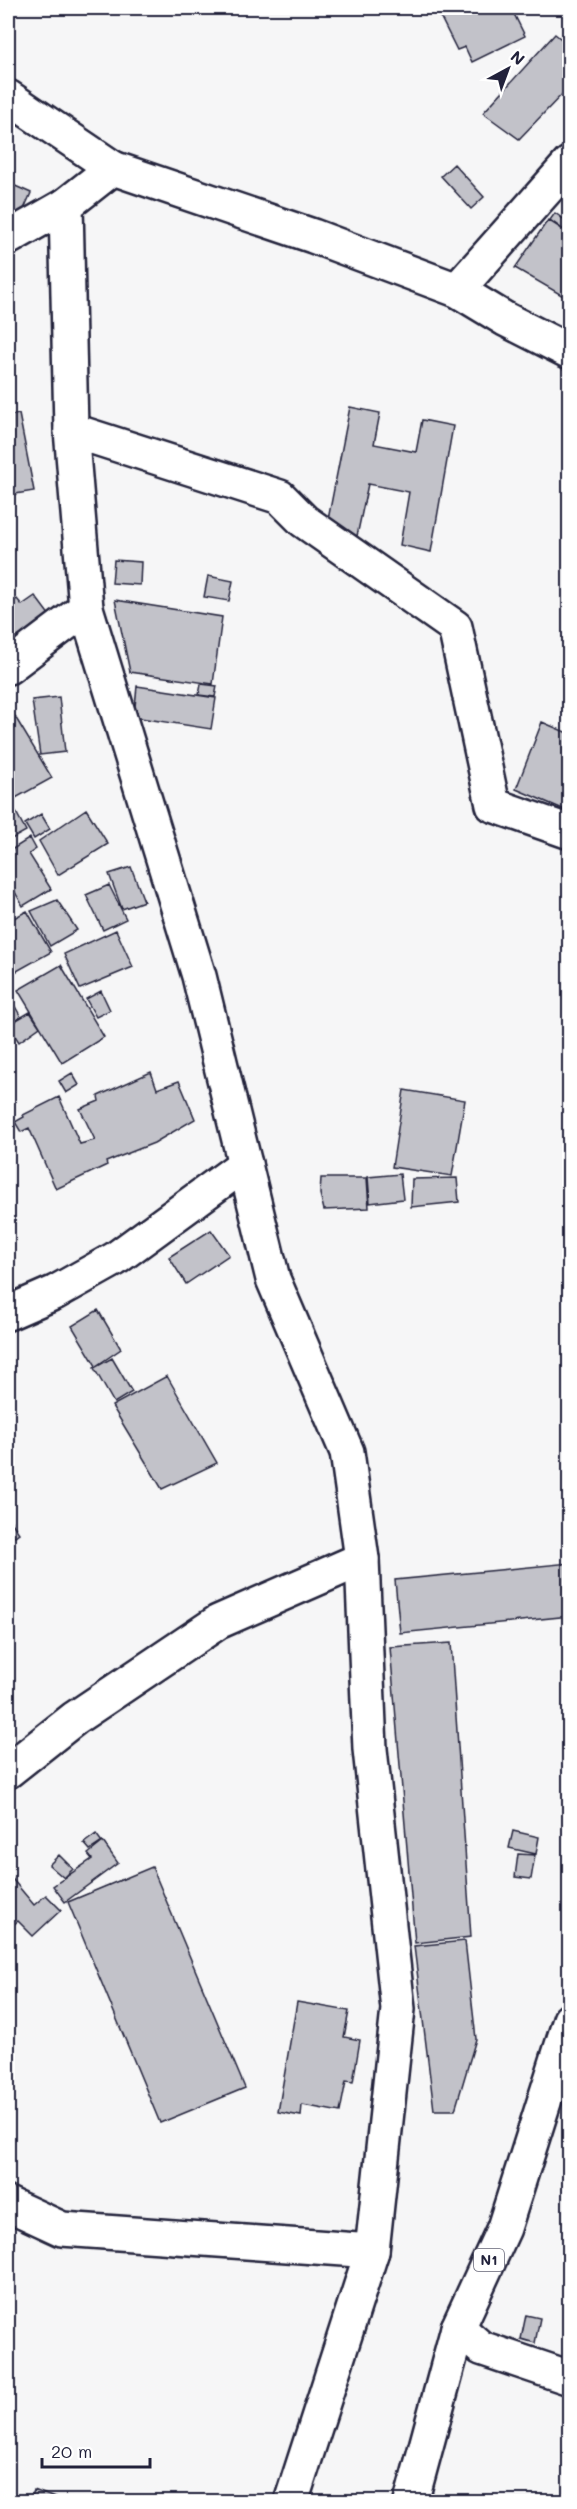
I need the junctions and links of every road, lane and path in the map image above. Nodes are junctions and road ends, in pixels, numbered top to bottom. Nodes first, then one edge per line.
1 (8, 97) edge
2 (570, 163) edge
3 (113, 168) junction
4 (66, 205) junction
5 (8, 238) edge
6 (458, 290) junction
7 (570, 352) edge
8 (71, 430) junction
9 (86, 608) junction
10 (8, 667) edge
11 (570, 832) edge
12 (245, 1164) junction
13 (8, 1313) edge
14 (362, 1559) junction
15 (8, 1771) edge
16 (570, 2020) edge
17 (8, 2204) edge
18 (372, 2251) junction
19 (458, 2328) junction
20 (570, 2378) edge
21 (291, 2502) edge
22 (411, 2502) edge

1 - 3 main road
2 - 6 main road
3 - 4 main road
3 - 6 main road
4 - 5 main road
4 - 8 main road
6 - 7 main road
8 - 9 main road
8 - 11 main road
9 - 10 main road
9 - 12 main road
12 - 13 main road
12 - 14 main road
14 - 15 main road
14 - 18 main road
16 - 19 main road, N1
17 - 18 main road
18 - 21 main road
19 - 20 main road
19 - 22 main road, N1

